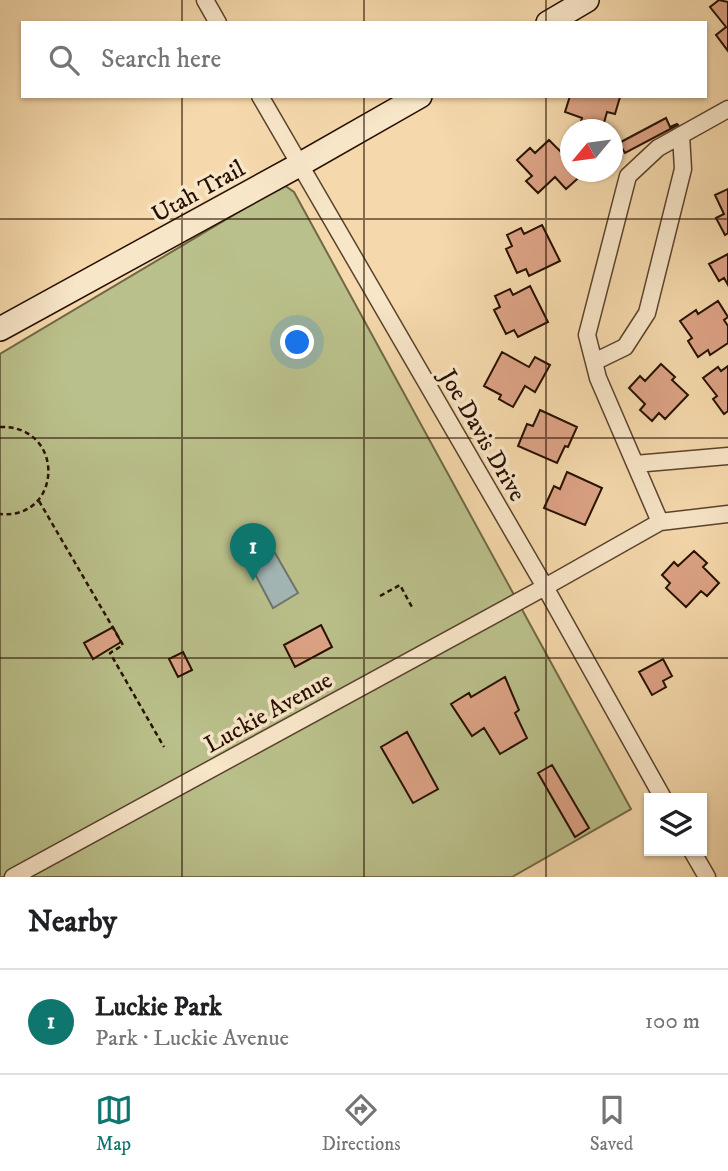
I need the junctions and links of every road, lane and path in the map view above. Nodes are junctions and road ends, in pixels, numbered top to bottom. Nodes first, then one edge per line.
1 (205, 0) edge
2 (587, 0) edge
3 (217, 21) edge
4 (551, 21) edge
5 (261, 98) edge
6 (416, 98) edge
7 (728, 109) edge
8 (681, 135) junction
9 (299, 165) junction
10 (0, 329) edge
11 (594, 362) junction
12 (0, 427) edge
13 (728, 456) edge
14 (635, 464) junction
15 (39, 502) junction
16 (0, 514) edge
17 (728, 514) edge
18 (660, 522) junction
19 (545, 587) junction
20 (380, 596) dead end
21 (413, 609) dead end
22 (164, 747) dead end
23 (660, 793) edge
24 (695, 856) edge
25 (13, 877) edge
26 (707, 877) edge

1 - 3 street
2 - 4 main road
5 - 9 street, Joe Davis Drive
6 - 9 main road, Utah Trail
7 - 8 street
8 - 11 street
8 - 11 street
9 - 10 main road, Utah Trail
9 - 19 street, Joe Davis Drive
11 - 14 street
12 - 15 path
13 - 14 street
14 - 18 street
15 - 16 path
15 - 22 path
17 - 18 street
18 - 19 street, Luckie Avenue
19 - 23 street, Joe Davis Drive
19 - 25 street, Luckie Avenue
20 - 21 path
24 - 26 street

